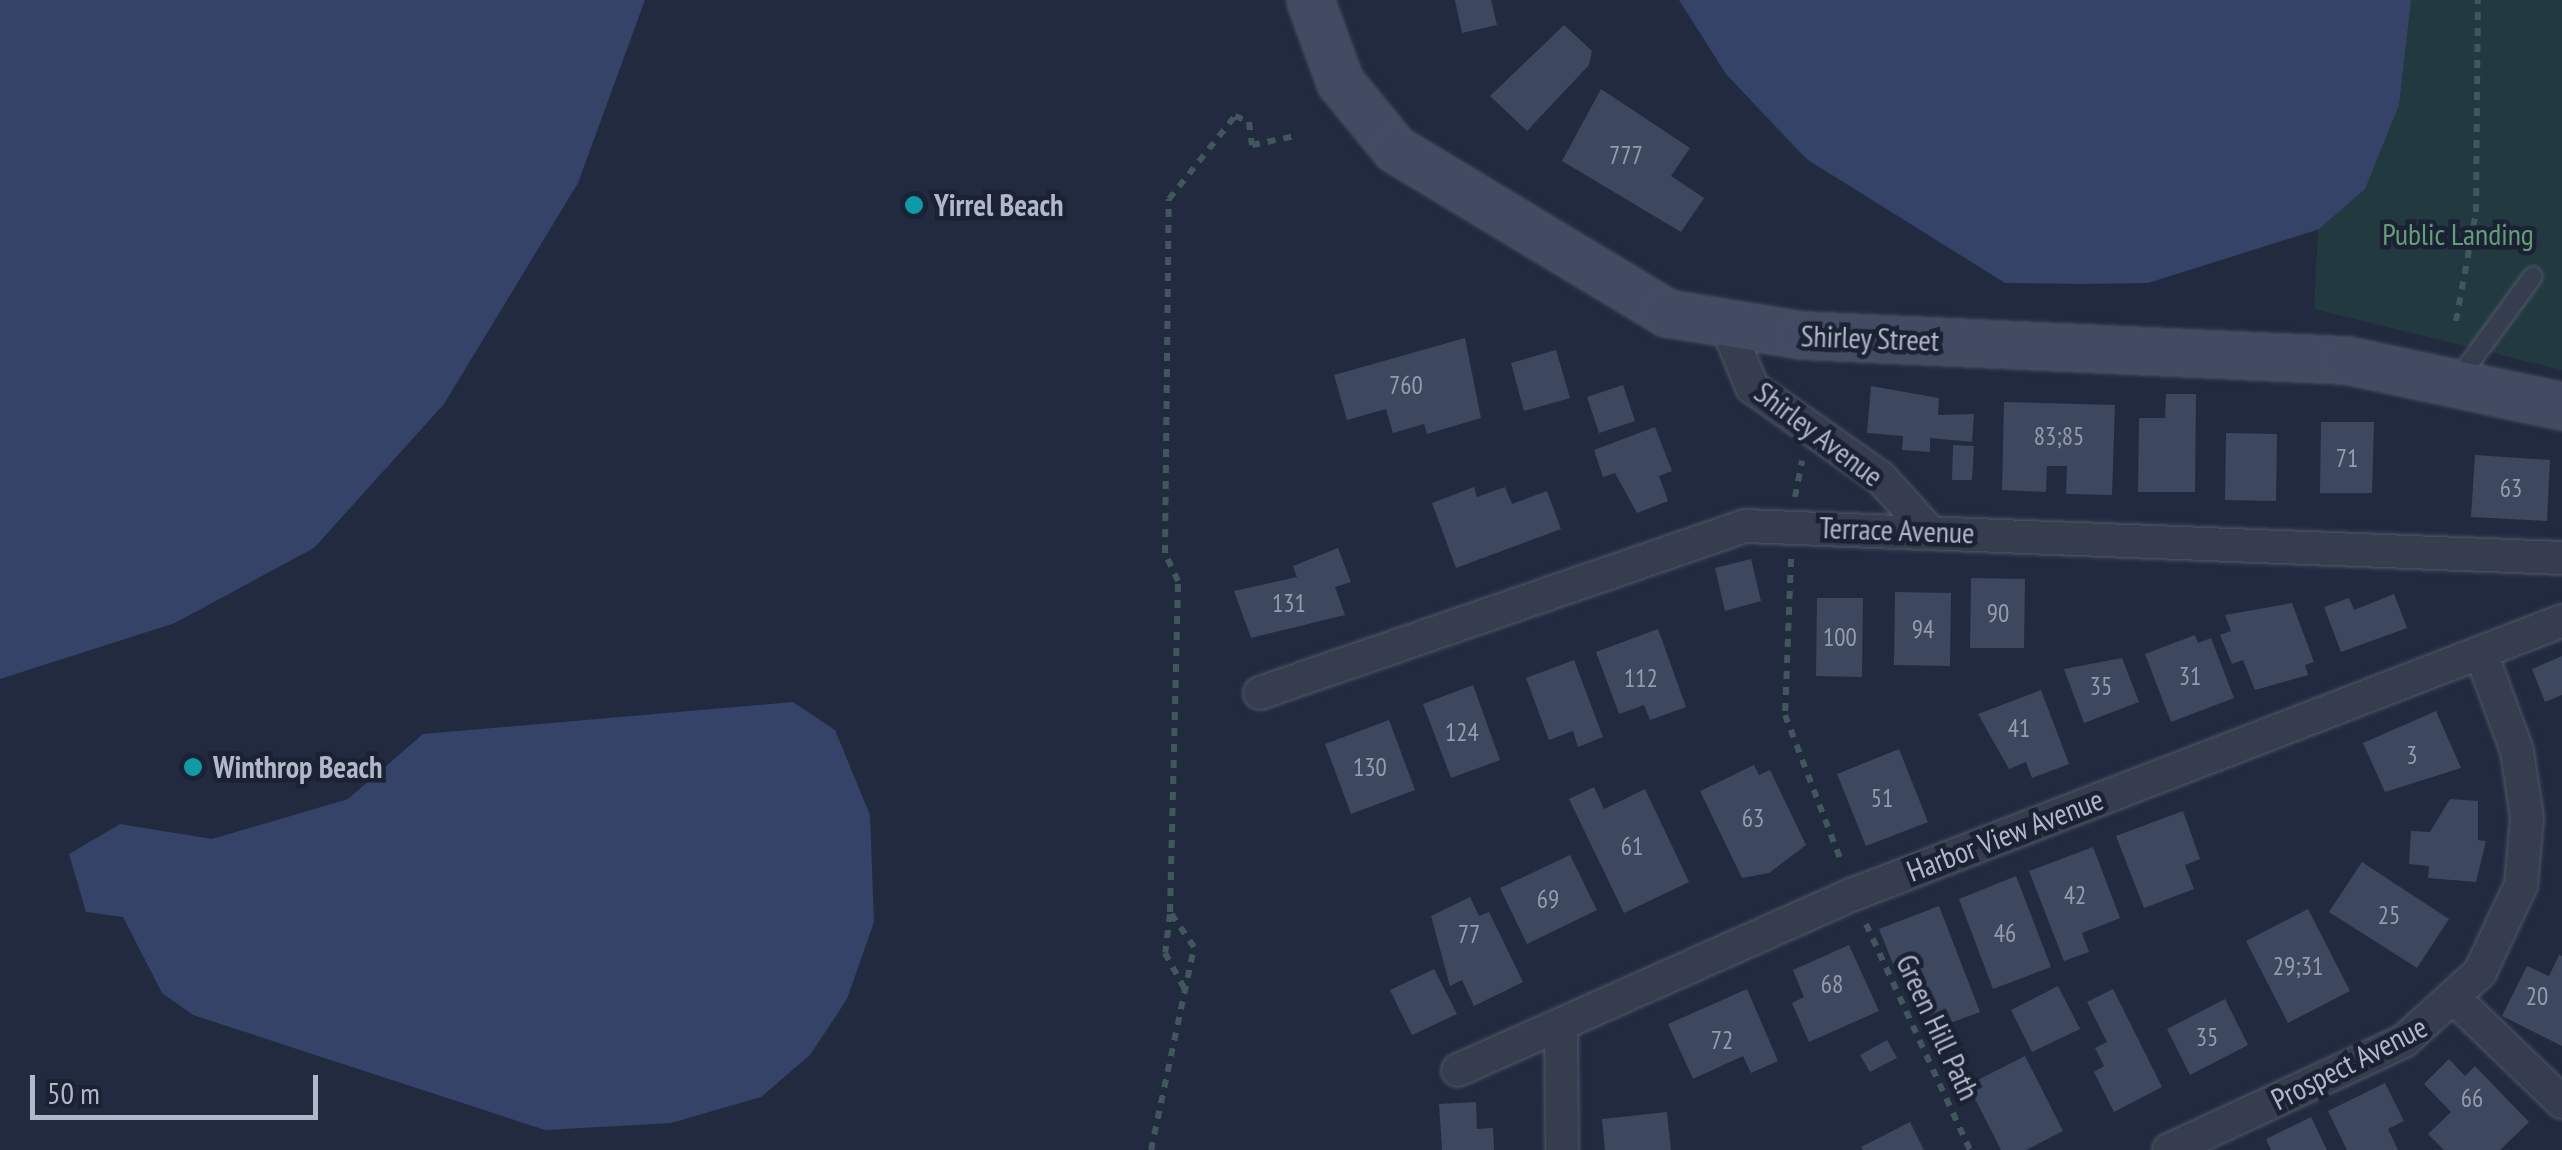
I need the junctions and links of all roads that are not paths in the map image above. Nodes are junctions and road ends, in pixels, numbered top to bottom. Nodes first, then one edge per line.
1 (1310, 0) edge
2 (2533, 276) dead end
3 (1728, 328) junction
4 (2458, 379) junction
5 (2562, 406) edge
6 (1928, 530) junction
7 (2562, 558) edge
8 (2562, 621) edge
9 (2480, 653) junction
10 (1260, 693) dead end
11 (2457, 1002) junction
12 (1561, 1029) junction
13 (1458, 1070) dead end
14 (2562, 1102) edge
15 (1562, 1150) edge
16 (2170, 1150) edge

1 - 3 main road, Shirley Street
2 - 4 lane
3 - 4 main road, Shirley Street
3 - 6 street, Shirley Avenue
4 - 5 main road, Shirley Street
6 - 7 street, Terrace Avenue
6 - 10 street, Terrace Avenue
8 - 9 street, Harbor View Avenue
9 - 11 street, Prospect Avenue
9 - 12 street, Harbor View Avenue
11 - 14 street
11 - 16 street, Prospect Avenue
12 - 13 street, Harbor View Avenue
12 - 15 street

